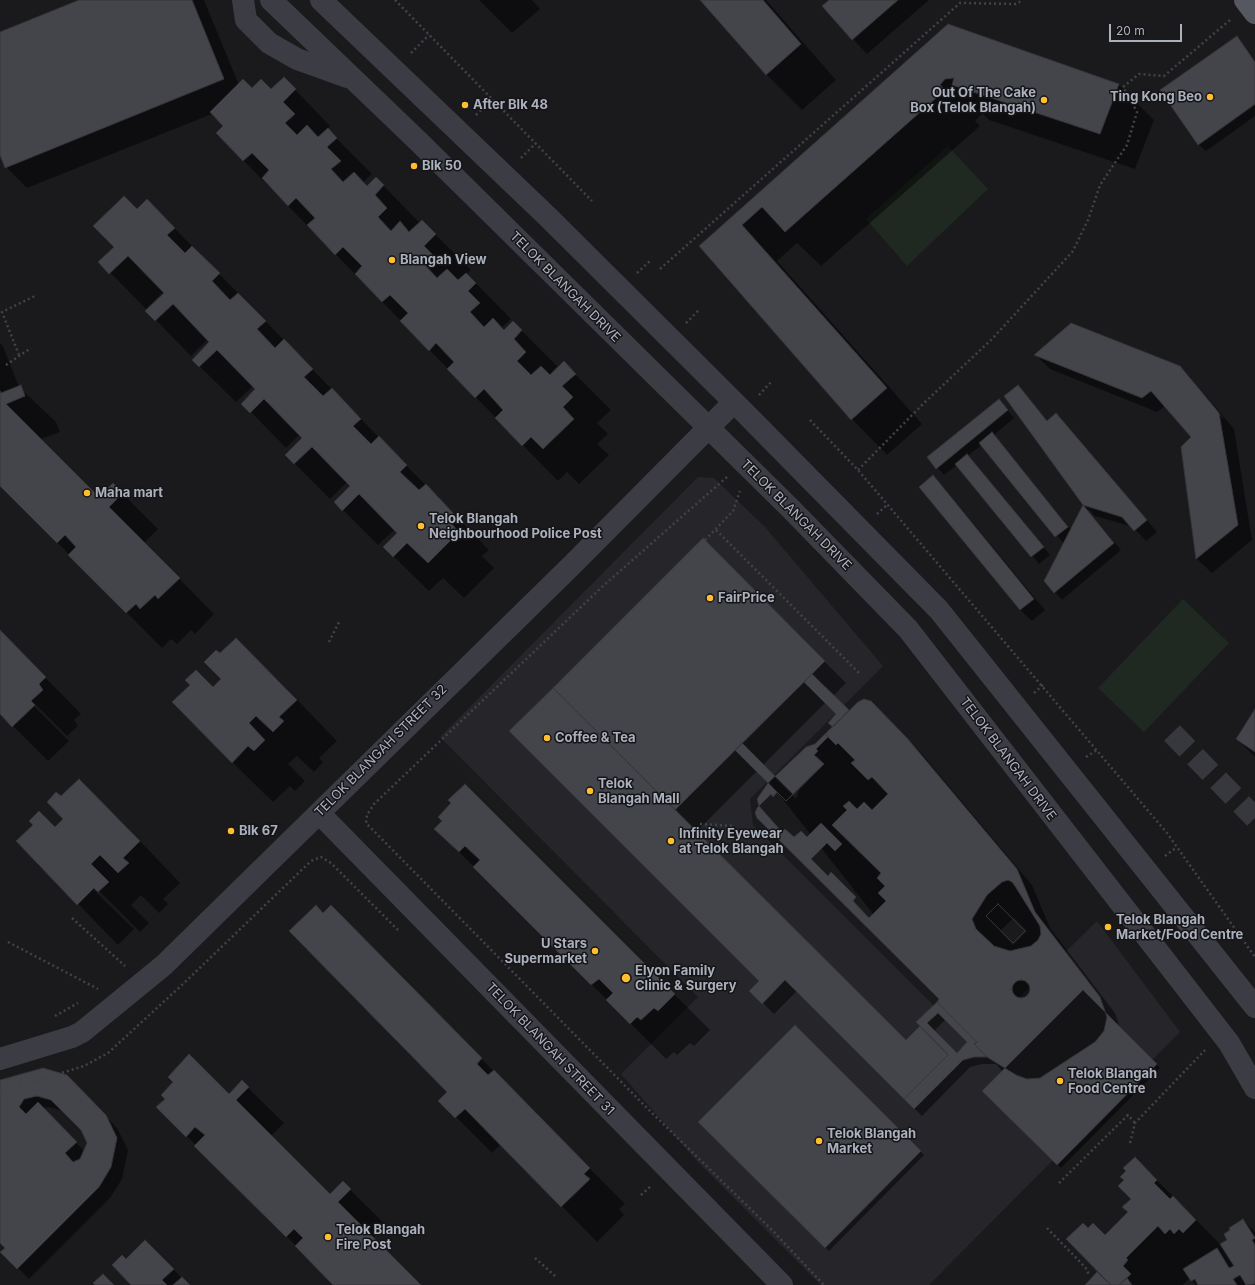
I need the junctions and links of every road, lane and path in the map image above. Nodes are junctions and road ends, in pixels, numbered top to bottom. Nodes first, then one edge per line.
1 (243, 0) edge
2 (271, 0) edge
3 (321, 0) edge
4 (395, 0) edge
5 (1023, 0) edge
6 (1245, 9) edge
7 (356, 81) junction
8 (592, 201) dead end
9 (660, 269) dead end
10 (37, 295) dead end
11 (1, 313) edge
12 (31, 348) dead end
13 (19, 355) junction
14 (6, 365) dead end
15 (734, 402) junction
16 (810, 420) dead end
17 (709, 429) junction
18 (858, 470) junction
19 (729, 474) dead end
20 (742, 487) dead end
21 (716, 530) junction
22 (706, 540) dead end
23 (340, 620) dead end
24 (329, 642) dead end
25 (860, 674) dead end
26 (319, 813) junction
27 (700, 824) dead end
28 (735, 826) dead end
29 (72, 918) dead end
30 (403, 935) dead end
31 (8, 942) dead end
32 (1255, 957) edge
33 (127, 968) dead end
34 (183, 984) dead end
35 (104, 985) dead end
36 (98, 989) junction
37 (92, 993) dead end
38 (80, 1002) dead end
39 (1255, 1007) edge
40 (48, 1019) dead end
41 (1207, 1048) dead end
42 (0, 1059) edge
43 (1255, 1088) edge
44 (1135, 1123) junction
45 (1130, 1143) dead end
46 (1059, 1183) dead end
47 (652, 1184) dead end
48 (641, 1195) dead end
49 (1047, 1228) dead end
50 (535, 1258) dead end
51 (555, 1276) dead end
52 (1087, 1276) dead end
53 (782, 1285) edge
54 (824, 1285) edge

1 - 7 street
2 - 7 street, TELOK BLANGAH DRIVE
3 - 15 street
4 - 8 path
5 - 9 path
6 - 18 path
7 - 17 street, TELOK BLANGAH DRIVE
10 - 11 path
11 - 13 path
12 - 13 path
13 - 14 path
15 - 17 street, TELOK BLANGAH STREET 32
15 - 39 street
16 - 18 path
17 - 26 street, TELOK BLANGAH STREET 32
17 - 43 street, TELOK BLANGAH DRIVE
18 - 32 path
19 - 54 path
20 - 21 path
21 - 22 path
21 - 25 path
23 - 24 path
26 - 42 street, TELOK BLANGAH STREET 32
26 - 53 street, TELOK BLANGAH STREET 31
27 - 28 path
29 - 33 path
30 - 34 path
31 - 36 path
35 - 36 path
36 - 37 path
38 - 40 path
41 - 44 path
44 - 45 path
44 - 46 path
47 - 48 path
49 - 52 path
50 - 51 path

